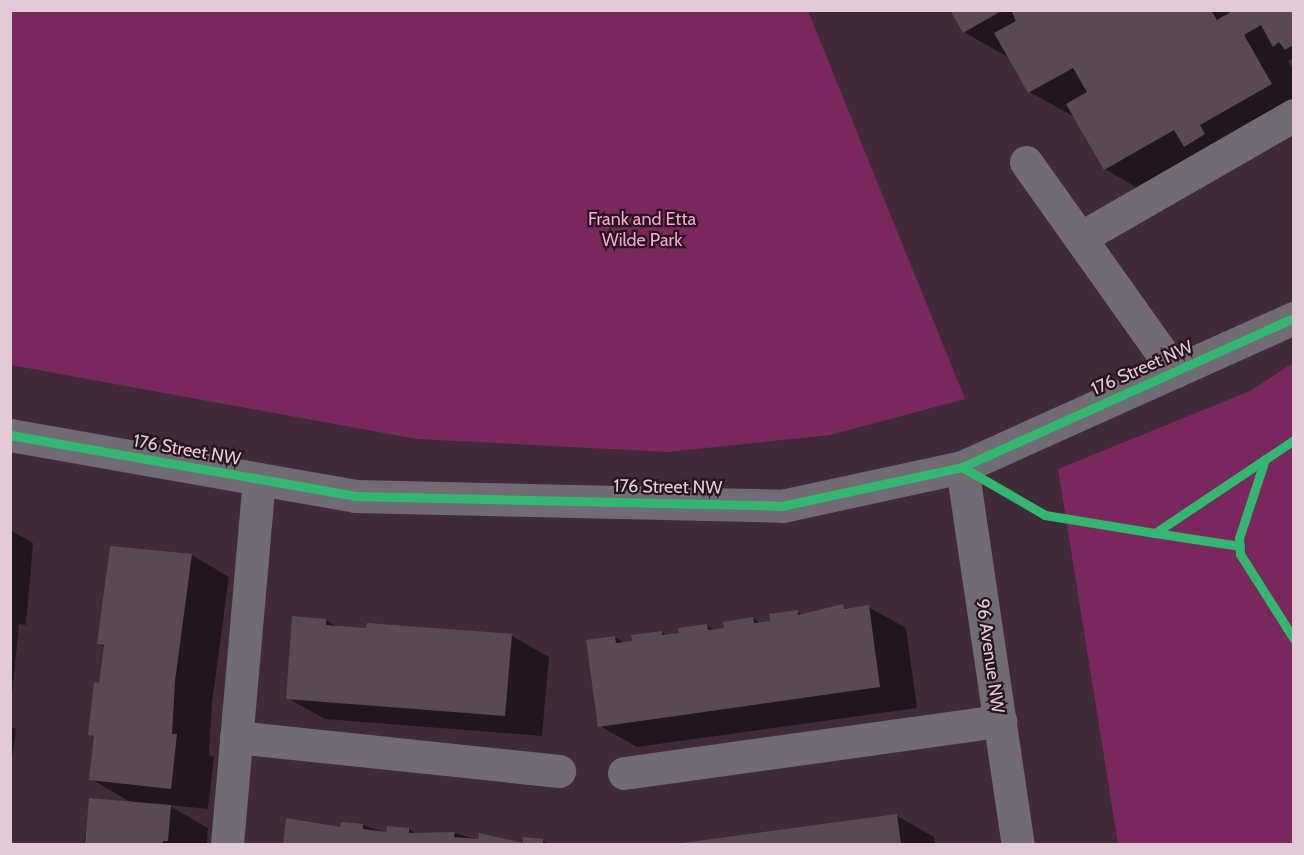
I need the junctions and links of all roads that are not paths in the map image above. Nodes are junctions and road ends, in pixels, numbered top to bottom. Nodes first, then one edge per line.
1 (1293, 115) edge
2 (1026, 162) dead end
3 (1080, 238) junction
4 (1293, 318) edge
5 (1175, 372) junction
6 (10, 435) edge
7 (963, 467) junction
8 (259, 479) junction
9 (1000, 720) junction
10 (236, 737) junction
11 (559, 771) dead end
12 (624, 773) dead end
13 (227, 844) edge
14 (1018, 844) edge

1 - 3 street
2 - 3 street
3 - 5 street
4 - 5 street, 176 Street NW
5 - 7 street, 176 Street NW
6 - 8 street, 176 Street NW
7 - 8 street, 176 Street NW
7 - 9 street, 96 Avenue NW
8 - 10 street
9 - 12 street
9 - 14 street, 96 Avenue NW
10 - 11 street
10 - 13 street

